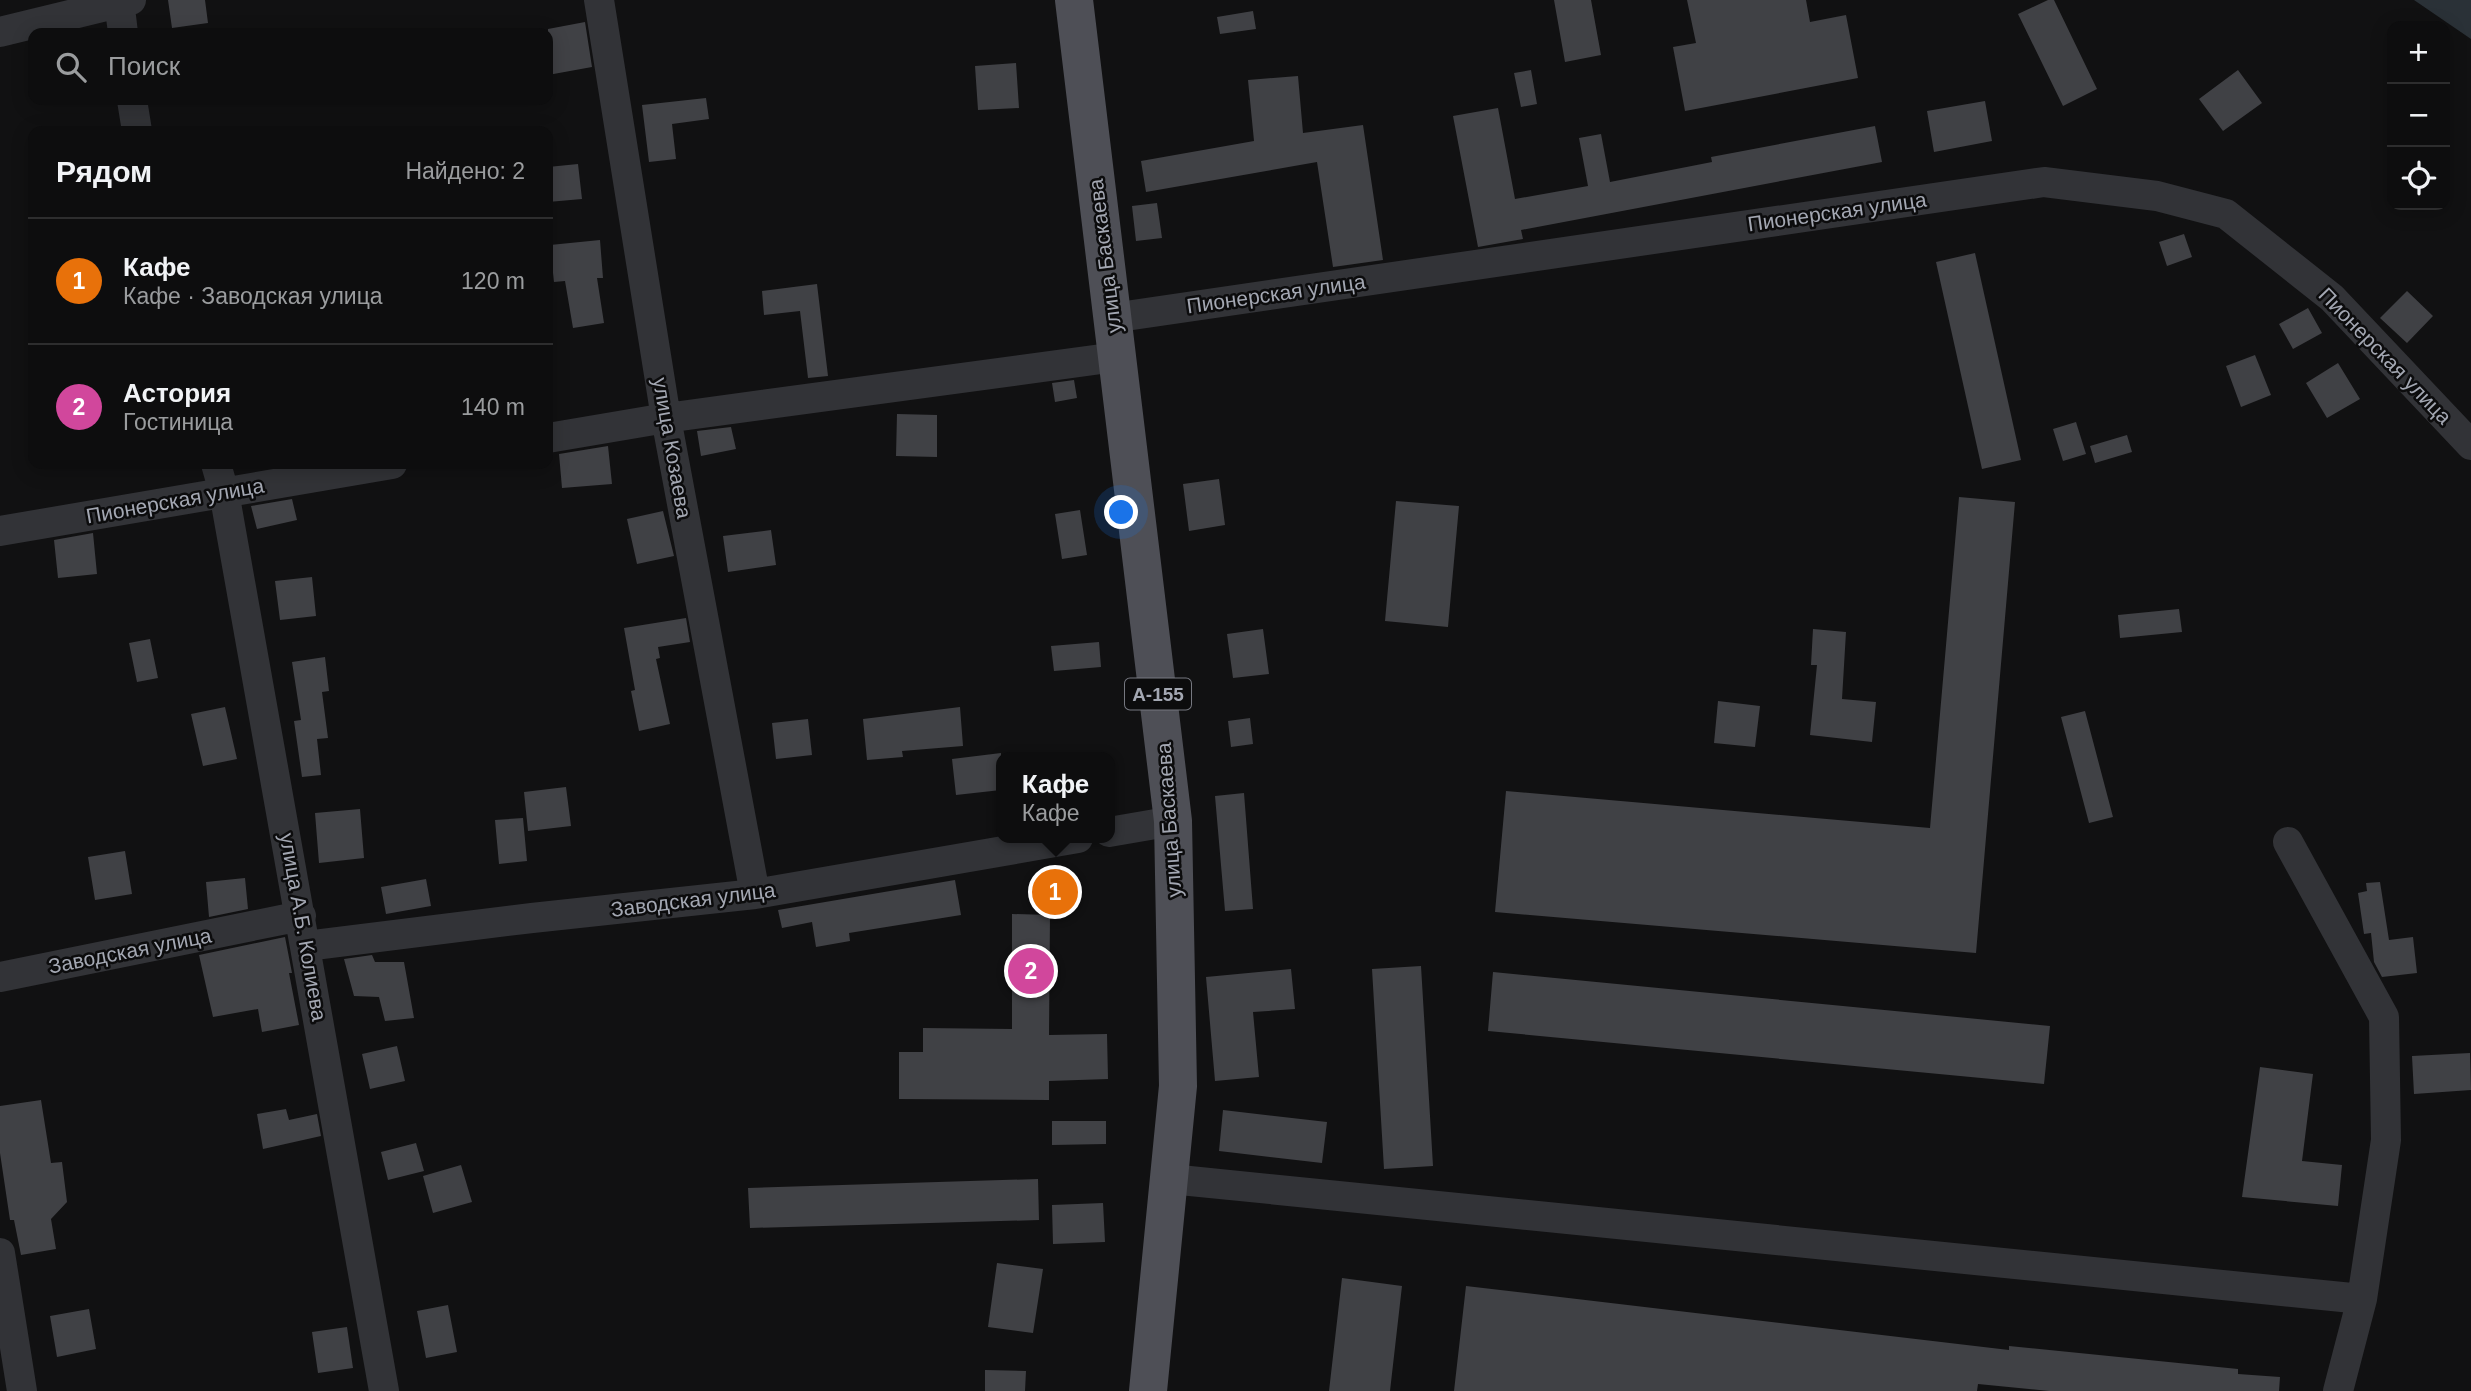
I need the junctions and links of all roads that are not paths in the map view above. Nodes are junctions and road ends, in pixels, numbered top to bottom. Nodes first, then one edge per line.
1 (598, 0) edge
2 (1074, 0) edge
3 (123, 1) edge
4 (123, 28) edge
5 (0, 32) edge
6 (133, 105) edge
7 (135, 126) edge
8 (1112, 318) junction
9 (1116, 357) junction
10 (666, 418) junction
11 (553, 437) edge
12 (2471, 445) edge
13 (331, 469) edge
14 (220, 478) edge
15 (0, 531) edge
16 (1173, 821) junction
17 (1115, 831) edge
18 (2288, 842) dead end
19 (1050, 843) edge
20 (755, 894) junction
21 (301, 916) junction
22 (306, 946) junction
23 (0, 977) edge
24 (1170, 1180) junction
25 (0, 1253) edge
26 (2362, 1299) junction
27 (22, 1391) edge
28 (384, 1391) edge
29 (1147, 1391) edge
30 (2338, 1391) edge

1 - 10 street, улица Козаева
2 - 8 main road, улица Баскаева / А-155
3 - 4 street
3 - 5 street
6 - 7 street
8 - 9 main road, улица Баскаева / А-155
8 - 12 street, Пионерская улица
9 - 10 street
9 - 16 main road, улица Баскаева / А-155
10 - 11 street
10 - 20 street, улица Козаева
13 - 14 street, Пионерская улица
14 - 15 street, Пионерская улица
14 - 21 street, улица А.Б. Колиева
16 - 17 street
16 - 24 main road, улица Баскаева / А-155
18 - 26 street
19 - 20 street, Заводская улица
20 - 22 street, Заводская улица
21 - 22 street, улица А.Б. Колиева
21 - 23 street, Заводская улица
22 - 28 street, улица А.Б. Колиева
24 - 26 street
24 - 29 main road, улица Баскаева / А-155
25 - 27 street
26 - 30 street

